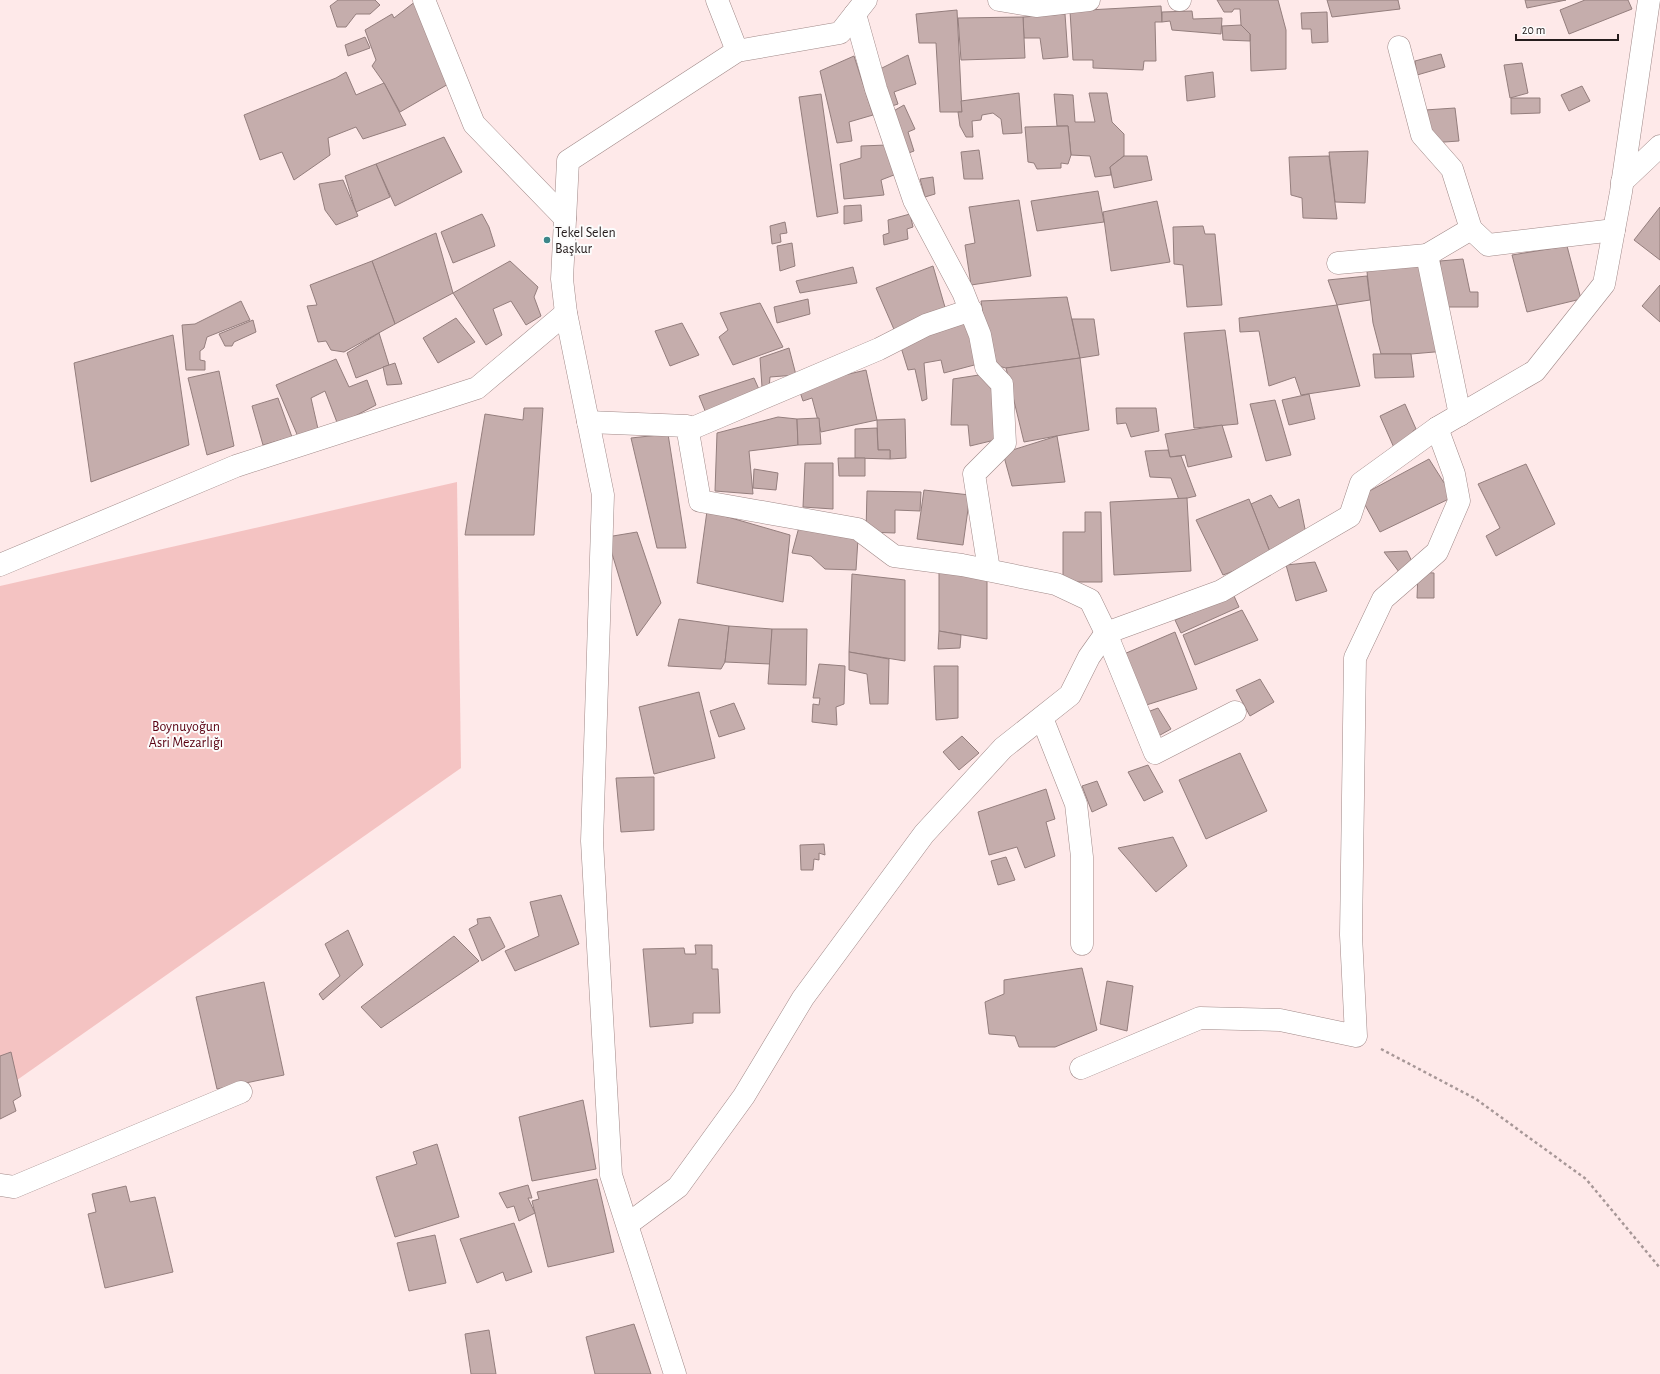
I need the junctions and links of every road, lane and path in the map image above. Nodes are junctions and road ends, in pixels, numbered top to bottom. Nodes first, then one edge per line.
1 (424, 0) edge
2 (717, 0) edge
3 (1000, 0) edge
4 (1089, 0) edge
5 (1649, 0) edge
6 (860, 7) edge
7 (1399, 47) dead end
8 (736, 51) junction
9 (1660, 146) edge
10 (1622, 182) junction
11 (565, 218) junction
12 (1471, 229) junction
13 (1614, 230) junction
14 (1427, 255) junction
15 (1338, 263) dead end
16 (971, 310) junction
17 (566, 313) junction
18 (1460, 415) junction
19 (588, 422) junction
20 (1437, 428) junction
21 (688, 430) junction
22 (0, 565) edge
23 (989, 570) junction
24 (1106, 633) junction
25 (1235, 712) dead end
26 (1042, 718) junction
27 (1082, 944) dead end
28 (1356, 1036) junction
29 (1081, 1068) dead end
30 (241, 1092) dead end
31 (0, 1185) edge
32 (628, 1224) junction
33 (1660, 1268) edge
34 (675, 1374) edge

1 - 11 street
2 - 8 street
3 - 4 street
5 - 10 street
6 - 8 street
6 - 16 street
7 - 12 street
8 - 11 street
9 - 10 street
10 - 13 street
11 - 17 street
12 - 13 street
12 - 14 street
13 - 18 street
14 - 15 street
14 - 18 street
16 - 21 street
16 - 23 street
17 - 19 street
17 - 22 street
18 - 20 street
19 - 21 street
19 - 32 street
20 - 24 street
20 - 28 street
21 - 23 street
23 - 24 street
24 - 25 street
24 - 26 street
26 - 27 street
26 - 32 street
28 - 29 street
28 - 33 path
30 - 31 street
32 - 34 street

